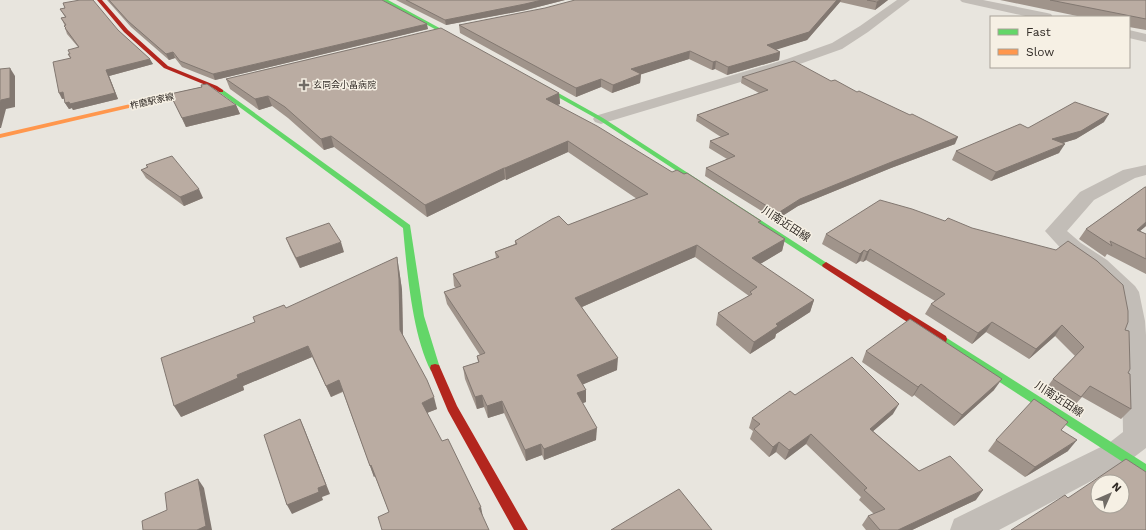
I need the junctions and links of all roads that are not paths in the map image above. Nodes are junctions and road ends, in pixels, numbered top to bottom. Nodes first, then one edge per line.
1 (99, 0) edge
2 (384, 0) edge
3 (904, 0) edge
4 (966, 0) edge
5 (1042, 16) edge
6 (459, 28) edge
7 (444, 31) junction
8 (428, 35) edge
9 (471, 46) edge
10 (526, 77) edge
11 (231, 83) edge
12 (215, 87) junction
13 (601, 119) junction
14 (0, 136) edge
15 (1146, 170) edge
16 (1119, 452) junction
17 (1146, 471) edge
18 (521, 530) edge
19 (966, 530) edge

1 - 12 main road
2 - 7 main road
3 - 13 street
4 - 5 street
6 - 7 main road
7 - 8 main road
7 - 9 main road
10 - 13 main road, 川南近田線
11 - 12 main road, 柞磨駅家線
12 - 14 main road, 柞磨駅家線
12 - 18 main road
13 - 16 main road, 川南近田線
15 - 16 street
16 - 17 main road, 川南近田線
16 - 19 street

